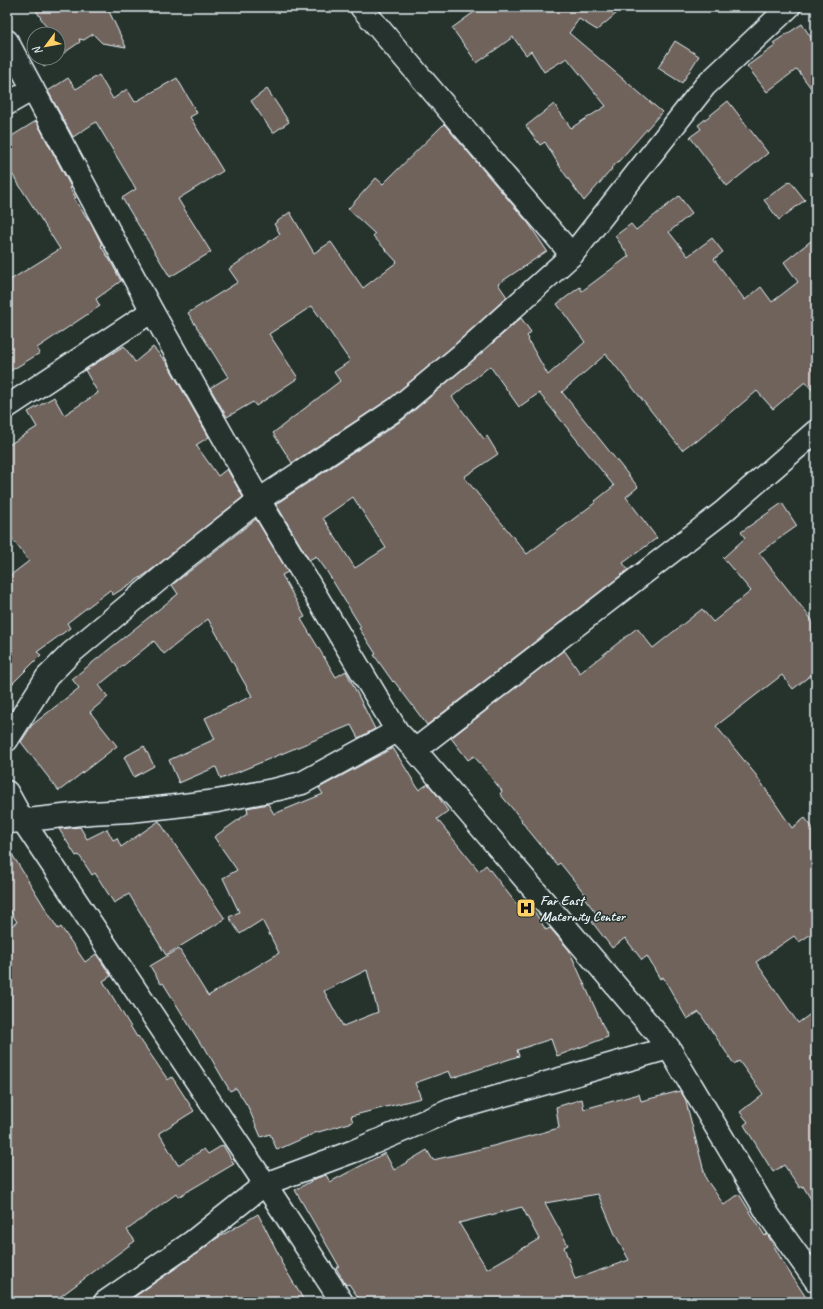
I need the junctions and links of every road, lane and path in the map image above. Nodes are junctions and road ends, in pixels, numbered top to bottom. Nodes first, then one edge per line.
1 (361, 7) edge
2 (789, 7) edge
3 (7, 41) edge
4 (33, 89) junction
5 (7, 104) edge
6 (572, 255) junction
7 (152, 310) junction
8 (7, 407) edge
9 (816, 431) edge
10 (259, 500) junction
11 (397, 731) junction
12 (7, 740) edge
13 (415, 750) junction
14 (7, 792) edge
15 (15, 821) edge
16 (669, 1048) junction
17 (265, 1184) junction
18 (816, 1281) edge
19 (105, 1302) edge
20 (342, 1302) edge

1 - 6 street
2 - 6 street
3 - 4 street
4 - 5 street
4 - 7 street
6 - 10 street
7 - 8 street
7 - 10 street
9 - 13 street
10 - 11 street
10 - 12 street
11 - 13 street
11 - 15 street
13 - 16 street
14 - 15 street
15 - 17 street
16 - 17 street
16 - 18 street
17 - 19 street
17 - 20 street

